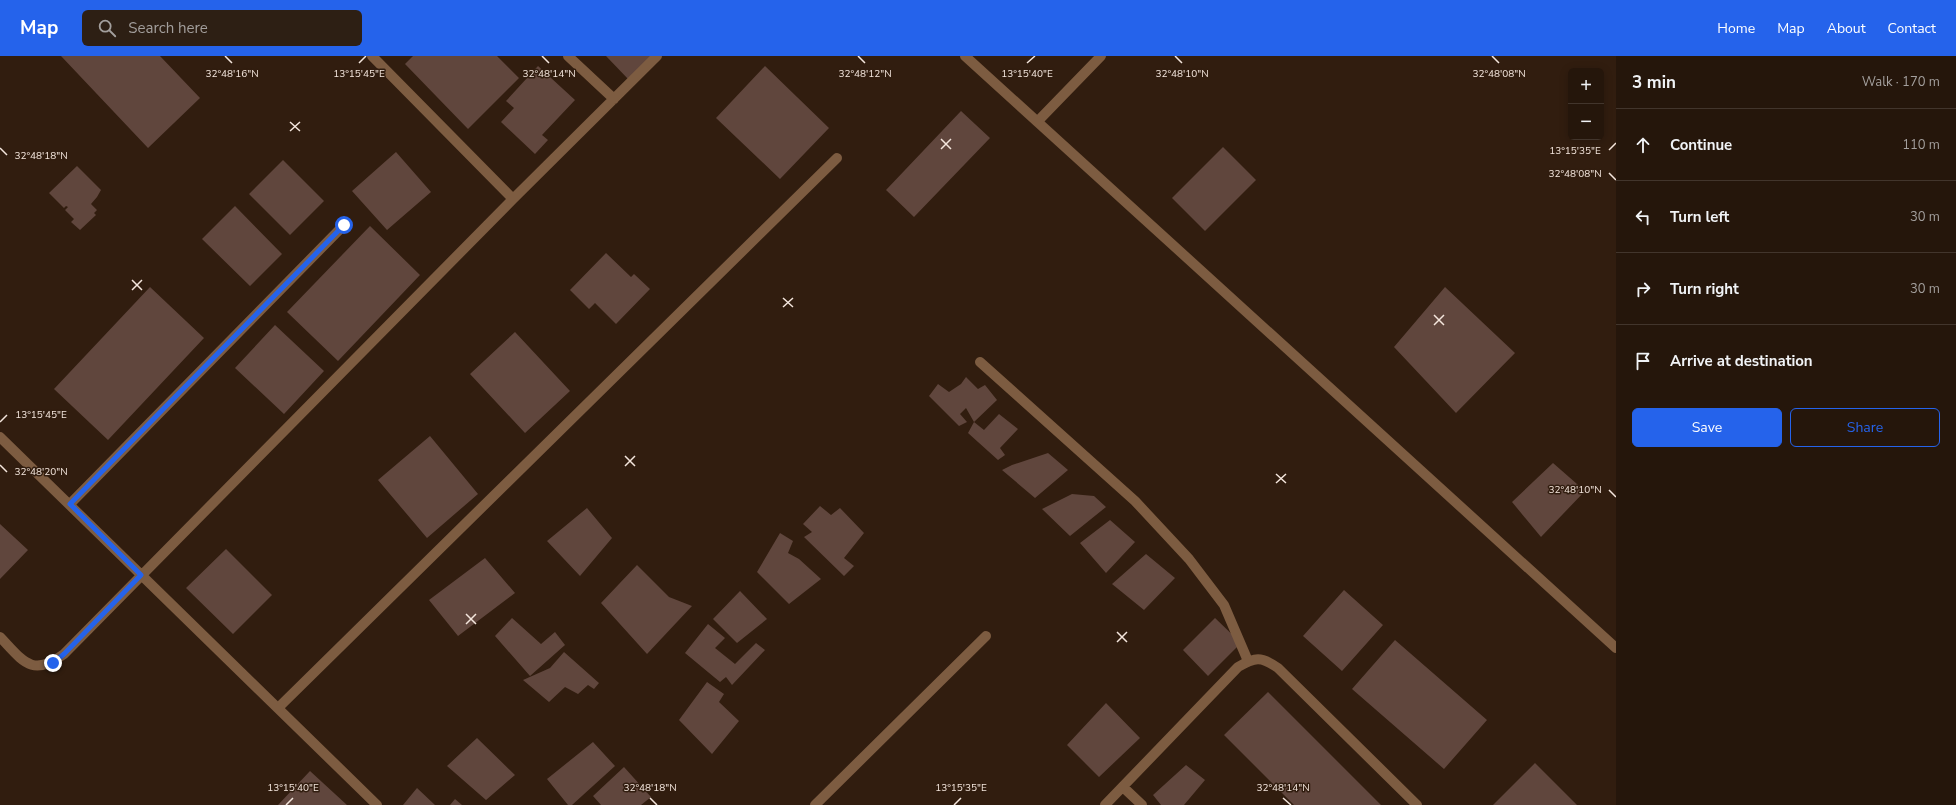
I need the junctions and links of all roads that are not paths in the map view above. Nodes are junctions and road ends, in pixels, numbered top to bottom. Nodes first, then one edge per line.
1 (372, 56) edge
2 (568, 56) edge
3 (657, 56) edge
4 (965, 56) edge
5 (1101, 56) edge
6 (614, 99) junction
7 (1038, 121) junction
8 (837, 158) dead end
9 (513, 199) junction
10 (344, 225) dead end
11 (980, 362) dead end
12 (0, 437) edge
13 (70, 504) junction
14 (141, 575) junction
15 (986, 636) dead end
16 (0, 637) edge
17 (1616, 648) edge
18 (1248, 661) junction
19 (278, 708) junction
20 (1123, 787) junction
21 (377, 805) edge
22 (815, 805) edge
23 (1105, 805) edge
24 (1142, 805) edge
25 (1417, 805) edge

1 - 9 street
2 - 6 street
3 - 6 street
4 - 7 street
5 - 7 street
6 - 9 street
7 - 17 street
8 - 19 street
9 - 14 street
10 - 13 street
11 - 18 street
12 - 13 street
13 - 14 street
14 - 16 street
14 - 19 street
15 - 22 street
18 - 20 street
18 - 25 street
19 - 21 street
20 - 23 street
20 - 24 street

